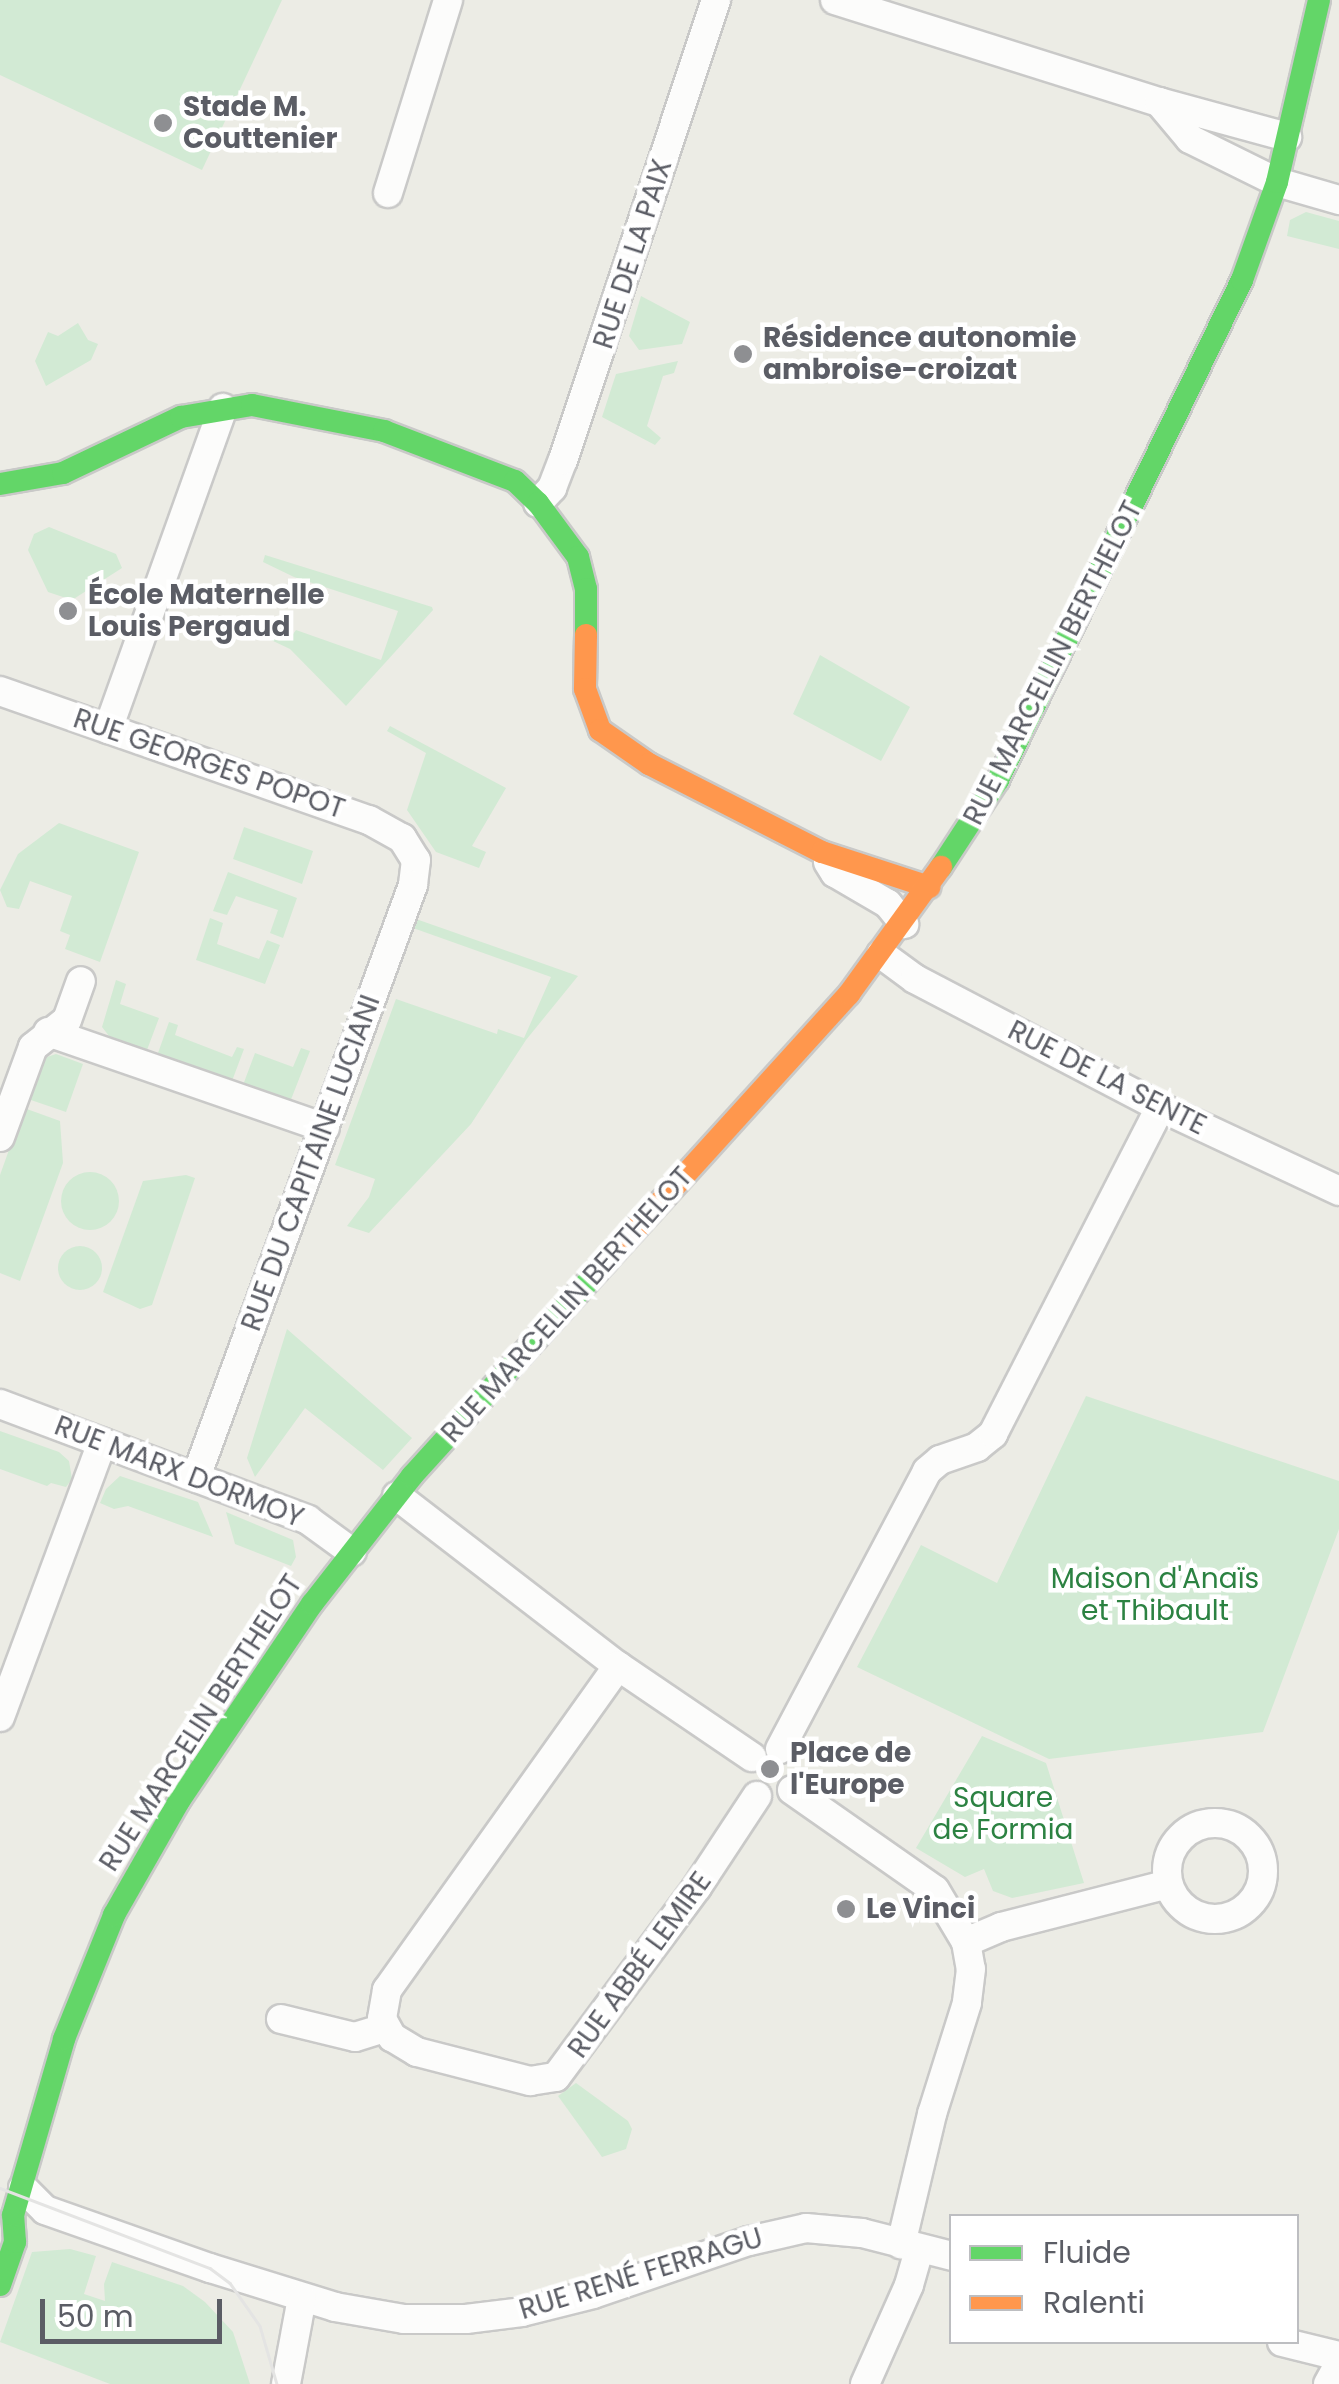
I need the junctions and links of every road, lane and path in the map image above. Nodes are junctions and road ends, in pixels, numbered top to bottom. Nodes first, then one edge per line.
1 (448, 0) edge
2 (716, 0) edge
3 (836, 0) edge
4 (1320, 0) edge
5 (892, 8) edge
6 (1158, 102) junction
7 (1287, 137) junction
8 (1278, 182) junction
9 (388, 193) dead end
10 (1339, 200) edge
11 (223, 408) junction
12 (0, 484) edge
13 (538, 503) junction
14 (0, 691) edge
15 (108, 729) junction
16 (411, 849) joint
17 (822, 852) junction
18 (929, 887) junction
19 (904, 924) junction
20 (881, 954) junction
21 (80, 981) dead end
22 (48, 1032) junction
23 (1160, 1107) junction
24 (325, 1128) junction
25 (0, 1138) edge
26 (1339, 1191) edge
27 (0, 1404) edge
28 (102, 1442) junction
29 (196, 1477) junction
30 (397, 1496) junction
31 (352, 1552) junction
32 (618, 1666) junction
33 (0, 1717) edge
34 (780, 1749) junction
35 (752, 1757) junction
36 (792, 1790) junction
37 (757, 1796) junction
38 (1168, 1884) dead end
39 (966, 1942) junction
40 (282, 2019) dead end
41 (385, 2028) junction
42 (23, 2188) junction
43 (45, 2210) junction
44 (3, 2222) edge
45 (910, 2246) junction
46 (949, 2255) edge
47 (0, 2260) edge
48 (0, 2286) edge
49 (302, 2298) junction
50 (1290, 2344) edge
51 (1339, 2356) edge
52 (1339, 2364) edge
53 (286, 2384) edge
54 (865, 2384) edge
55 (1328, 2384) edge

1 - 9 street
2 - 13 street, RUE DE LA PAIX
3 - 5 street
4 - 7 main road, RUE MARCELLIN BERTHELOT
5 - 6 street
6 - 7 street
6 - 8 street
7 - 8 main road, RUE MARCELLIN BERTHELOT
8 - 10 street
8 - 18 main road, RUE MARCELLIN BERTHELOT
11 - 12 main road
11 - 13 main road
11 - 15 street
13 - 17 main road
14 - 15 street, RUE GEORGES POPOT
15 - 16 street, RUE GEORGES POPOT
16 - 24 street, RUE DU CAPITAINE LUCIANI
17 - 18 main road
17 - 19 street
18 - 19 main road, RUE MARCELLIN BERTHELOT
19 - 20 main road, RUE MARCELLIN BERTHELOT
20 - 23 street, RUE DE LA SENTE
20 - 30 main road, RUE MARCELLIN BERTHELOT
21 - 22 street
22 - 24 street
22 - 25 street
23 - 26 street, RUE DE LA SENTE
23 - 34 street
24 - 29 street, RUE DU CAPITAINE LUCIANI
27 - 28 street, RUE MARX DORMOY
28 - 29 street, RUE MARX DORMOY
28 - 33 street
29 - 31 street, RUE MARX DORMOY
30 - 31 main road, RUE MARCELLIN BERTHELOT
30 - 32 street
31 - 42 main road, RUE MARCELIN BERTHELOT
32 - 35 street
32 - 41 street
34 - 35 street
34 - 36 street
35 - 37 street
36 - 37 street
36 - 39 street
37 - 41 street, RUE ABBÉ LEMIRE
38 - 39 street
39 - 45 street
40 - 41 street
42 - 43 street, RUE RENÉ FERRAGU
42 - 44 main road, RUE MARCELIN BERTHELOT
43 - 44 street, RUE RENÉ FERRAGU
43 - 49 street, RUE RENÉ FERRAGU
44 - 47 street
44 - 48 main road
45 - 46 street, RUE RENÉ FERRAGU
45 - 49 street, RUE RENÉ FERRAGU
45 - 54 street
49 - 53 street
50 - 51 street
52 - 55 street

